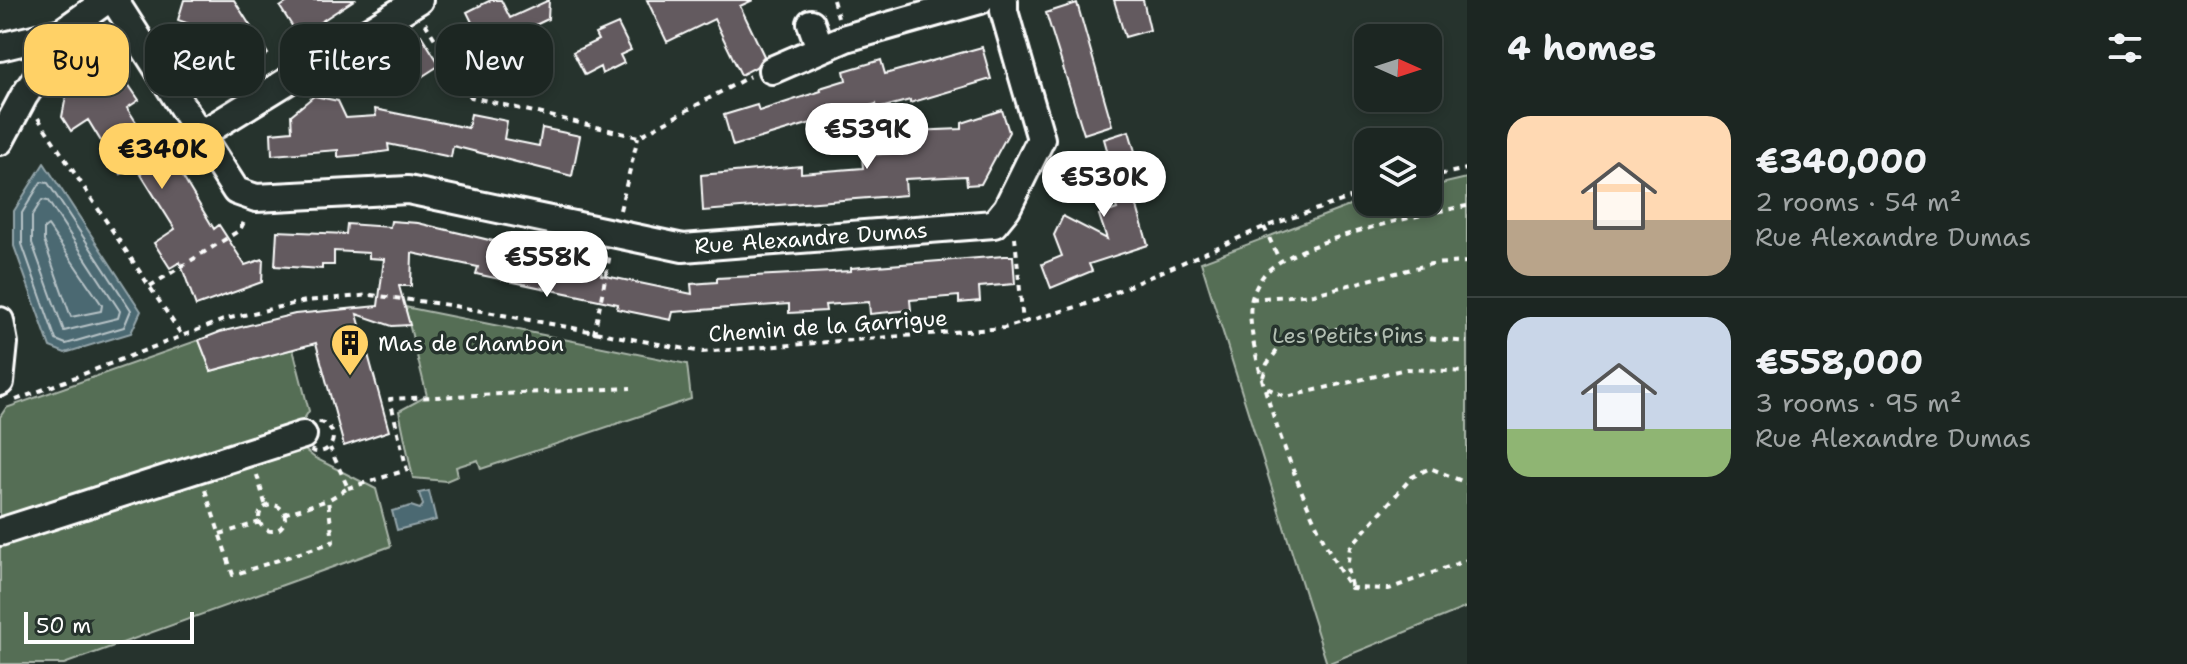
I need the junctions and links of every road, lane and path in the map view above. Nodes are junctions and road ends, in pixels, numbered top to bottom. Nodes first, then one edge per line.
1 (107, 0) edge
2 (114, 0) edge
3 (996, 0) edge
4 (416, 1) edge
5 (811, 23) dead end
6 (73, 24) edge
7 (24, 41) edge
8 (0, 47) edge
9 (820, 48) junction
10 (772, 70) joint
11 (12, 94) edge
12 (200, 135) junction
13 (638, 137) junction
14 (0, 141) edge
15 (1467, 169) edge
16 (1442, 174) edge
17 (1354, 197) edge
18 (256, 198) junction
19 (1467, 206) edge
20 (1007, 208) junction
21 (1264, 227) junction
22 (614, 234) junction
23 (1279, 259) junction
24 (1467, 262) edge
25 (149, 286) junction
26 (1251, 299) junction
27 (0, 321) edge
28 (1023, 323) junction
29 (594, 334) junction
30 (183, 337) junction
31 (1467, 342) edge
32 (1467, 372) edge
33 (1262, 380) junction
34 (1266, 387) junction
35 (631, 388) dead end
36 (4, 391) edge
37 (303, 435) dead end
38 (330, 448) dead end
39 (250, 452) junction
40 (198, 469) junction
41 (1467, 483) edge
42 (348, 488) junction
43 (328, 500) junction
44 (266, 507) junction
45 (284, 514) junction
46 (260, 522) junction
47 (0, 532) edge
48 (219, 535) junction
49 (1467, 560) edge
50 (1351, 588) junction

1 - 6 street
2 - 12 street
3 - 9 street
3 - 20 street
4 - 12 street
4 - 13 path
5 - 9 street
7 - 8 street
9 - 10 street
10 - 13 path
11 - 14 street
11 - 25 path
12 - 18 street
13 - 22 path
15 - 16 path
17 - 21 path, Chemin de la Garrigue
18 - 22 street, Rue Alexandre Dumas
18 - 25 path
19 - 23 path
20 - 22 street, Rue Alexandre Dumas
20 - 28 path
21 - 23 path
21 - 28 path, Chemin de la Garrigue
22 - 29 path
23 - 26 path
24 - 26 path
25 - 30 path
26 - 33 path
27 - 36 street
28 - 29 path, Chemin de la Garrigue
29 - 30 path, Chemin de la Garrigue
30 - 36 path, Chemin de la Garrigue
31 - 33 path
32 - 34 path
33 - 34 path
34 - 50 path
35 - 42 path
37 - 39 street
38 - 42 path
39 - 40 street
39 - 44 path
40 - 47 street
40 - 48 path
41 - 50 path
42 - 43 path
43 - 45 path
43 - 48 path
44 - 45 path
44 - 46 path
45 - 46 path
46 - 48 path
49 - 50 path

